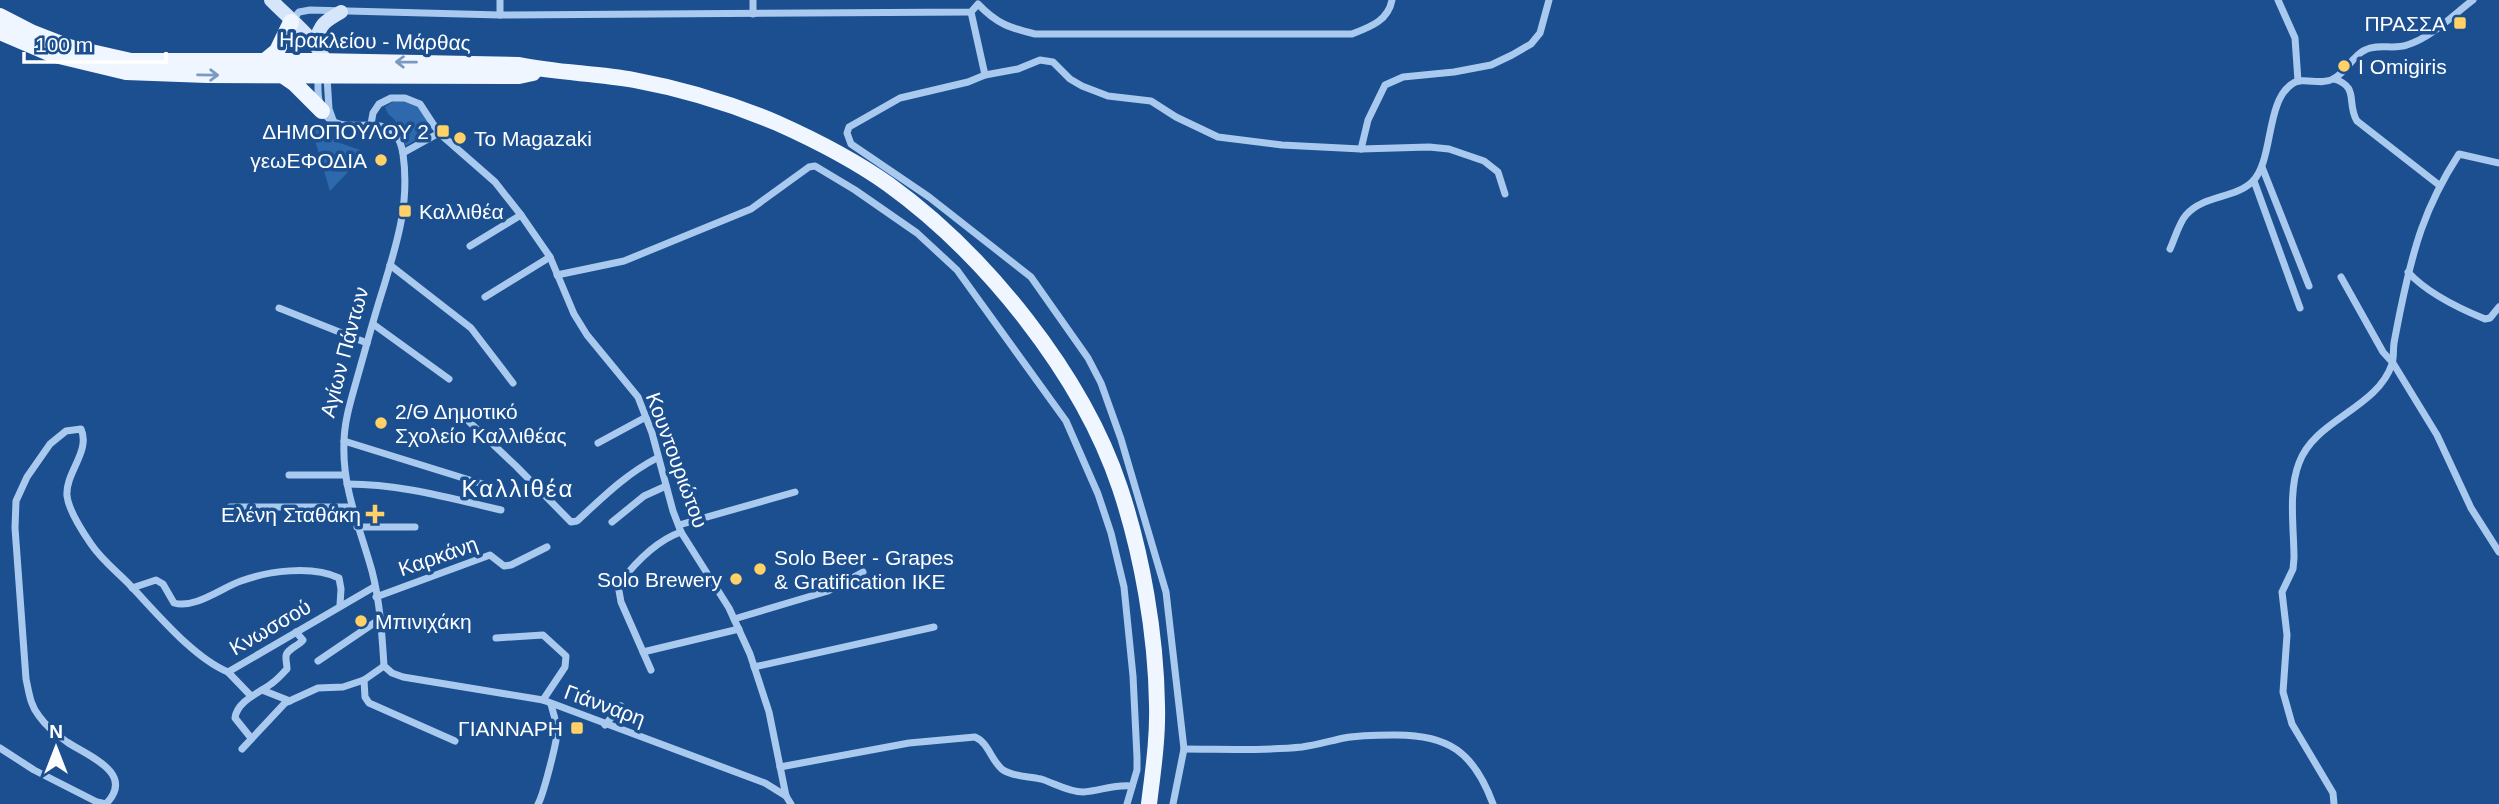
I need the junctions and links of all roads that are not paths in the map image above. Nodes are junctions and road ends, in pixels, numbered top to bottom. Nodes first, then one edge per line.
1 (271, 0) edge
2 (500, 0) edge
3 (753, 0) edge
4 (1392, 0) edge
5 (1549, 0) edge
6 (2278, 0) edge
7 (2473, 0) edge
8 (980, 2) edge
9 (341, 12) junction
10 (971, 12) junction
11 (753, 14) junction
12 (500, 15) junction
13 (0, 16) edge
14 (291, 22) junction
15 (0, 32) edge
16 (266, 60) junction
17 (320, 63) junction
18 (282, 75) junction
19 (985, 75) junction
20 (2334, 79) junction
21 (2298, 81) junction
22 (328, 116) junction
23 (371, 124) junction
24 (439, 133) junction
25 (1361, 149) junction
26 (402, 153) junction
27 (2499, 163) edge
28 (2262, 167) junction
29 (2254, 181) junction
30 (2439, 185) junction
31 (1505, 194) dead end
32 (521, 215) junction
33 (470, 246) dead end
34 (2170, 248) dead end
35 (550, 257) junction
36 (390, 265) junction
37 (2408, 272) junction
38 (557, 275) junction
39 (2341, 277) dead end
40 (2309, 286) dead end
41 (485, 297) dead end
42 (2499, 307) edge
43 (279, 308) dead end
44 (2300, 308) dead end
45 (373, 324) junction
46 (367, 343) junction
47 (2393, 363) junction
48 (449, 379) dead end
49 (513, 383) dead end
50 (463, 416) dead end
51 (646, 417) junction
52 (344, 442) junction
53 (598, 443) dead end
54 (657, 458) junction
55 (289, 475) dead end
56 (346, 479) junction
57 (489, 486) dead end
58 (666, 486) junction
59 (794, 492) dead end
60 (230, 507) dead end
61 (352, 507) junction
62 (501, 510) dead end
63 (612, 522) dead end
64 (357, 527) junction
65 (415, 527) dead end
66 (680, 529) junction
67 (547, 547) dead end
68 (2499, 552) edge
69 (863, 572) dead end
70 (130, 585) junction
71 (374, 587) junction
72 (376, 597) junction
73 (340, 605) junction
74 (380, 619) junction
75 (734, 620) junction
76 (934, 627) dead end
77 (739, 629) junction
78 (296, 632) junction
79 (496, 638) dead end
80 (643, 652) junction
81 (318, 661) dead end
82 (384, 666) junction
83 (754, 667) junction
84 (651, 670) dead end
85 (228, 671) junction
86 (364, 680) junction
87 (261, 690) junction
88 (251, 696) junction
89 (543, 700) junction
90 (291, 701) junction
91 (551, 704) junction
92 (621, 706) dead end
93 (605, 725) junction
94 (251, 738) junction
95 (456, 741) dead end
96 (0, 748) edge
97 (242, 748) dead end
98 (1184, 750) junction
99 (780, 767) junction
100 (1132, 786) junction
101 (786, 796) junction
102 (538, 804) edge
103 (791, 804) edge
104 (1127, 804) edge
105 (1149, 804) edge
106 (1173, 804) edge
107 (1493, 804) edge
108 (2334, 804) edge

1 - 14 street
2 - 12 street
3 - 11 street
4 - 8 street
5 - 25 street
6 - 21 street
7 - 20 street
8 - 10 street
9 - 12 street
9 - 14 street
9 - 17 street
10 - 11 street
10 - 19 street
11 - 12 street
13 - 16 main road, Ηρακλείου - Μάρθας
14 - 16 main road
14 - 17 street
15 -> 18 main road, Ηρακλείου - Μάρθας
16 - 17 main road, Ηρακλείου - Μάρθας
17 - 18 main road, Ηρακλείου - Μάρθας
17 - 22 street
17 - 22 street
17 - 105 main road, Ηρακλείου - Μάρθας
18 - 22 main road
19 - 25 street
19 - 98 street
20 - 21 street
20 - 30 street
21 - 28 street
22 - 23 street
23 - 24 street, Κουντουριώτου
23 - 26 street
24 - 26 street
24 - 32 street, Κουντουριώτου
25 - 31 street
26 - 36 street, Αγίων Πάντων
27 - 30 street
28 - 29 street
28 - 40 street
29 - 34 street
29 - 44 street
30 - 37 street
32 - 33 street
32 - 35 street, Κουντουριώτου
35 - 38 street, Κουντουριώτου
35 - 41 street
36 - 45 street, Αγίων Πάντων
36 - 49 street
37 - 42 street
37 - 47 street
38 - 51 street, Κουντουριώτου
38 - 100 street
39 - 47 street
43 - 46 street
45 - 46 street, Αγίων Πάντων
45 - 48 street
46 - 52 street, Αγίων Πάντων
47 - 68 street
47 - 108 street
50 - 54 street
51 - 53 street
51 - 54 street, Κουντουριώτου
52 - 56 street, Αγίων Πάντων
52 - 57 street
54 - 58 street, Κουντουριώτου
55 - 56 street
56 - 61 street, Αγίων Πάντων
56 - 62 street
58 - 63 street
58 - 66 street, Κουντουριώτου
59 - 66 street
60 - 61 street
61 - 64 street, Αγίων Πάντων
64 - 65 street
64 - 71 street, Αγίων Πάντων
66 - 75 street, Κουντουριώτου
66 - 80 street
67 - 72 street, Καρκάνη
69 - 75 street
70 - 73 street
70 - 85 street, Κνωσσού
70 - 96 street, Κνωσσού
71 - 72 street, Αγίων Πάντων
71 - 73 street, Κνωσσού
72 - 74 street, Αγίων Πάντων
73 - 78 street, Κνωσσού
74 - 81 street
74 - 82 street, Αγίων Πάντων
75 - 77 street, Κουντουριώτου
76 - 83 street
77 - 80 street
77 - 83 street, Κουντουριώτου
78 - 85 street, Κνωσσού
78 - 87 street
79 - 89 street
80 - 84 street
82 - 86 street
82 - 89 street, Γιάνναρη
83 - 99 street, Κουντουριώτου
85 - 88 street
86 - 90 street
86 - 95 street
87 - 88 street
87 - 90 street
88 - 94 street
89 - 91 street, Γιάνναρη
90 - 94 street
91 - 93 street, Γιάνναρη
91 - 102 street
92 - 93 street
93 - 101 street, Γιάνναρη
94 - 97 street
98 - 106 street
98 - 107 street
99 - 100 street
99 - 101 street, Κουντουριώτου
100 - 104 street
101 - 103 street, Κουντουριώτου

